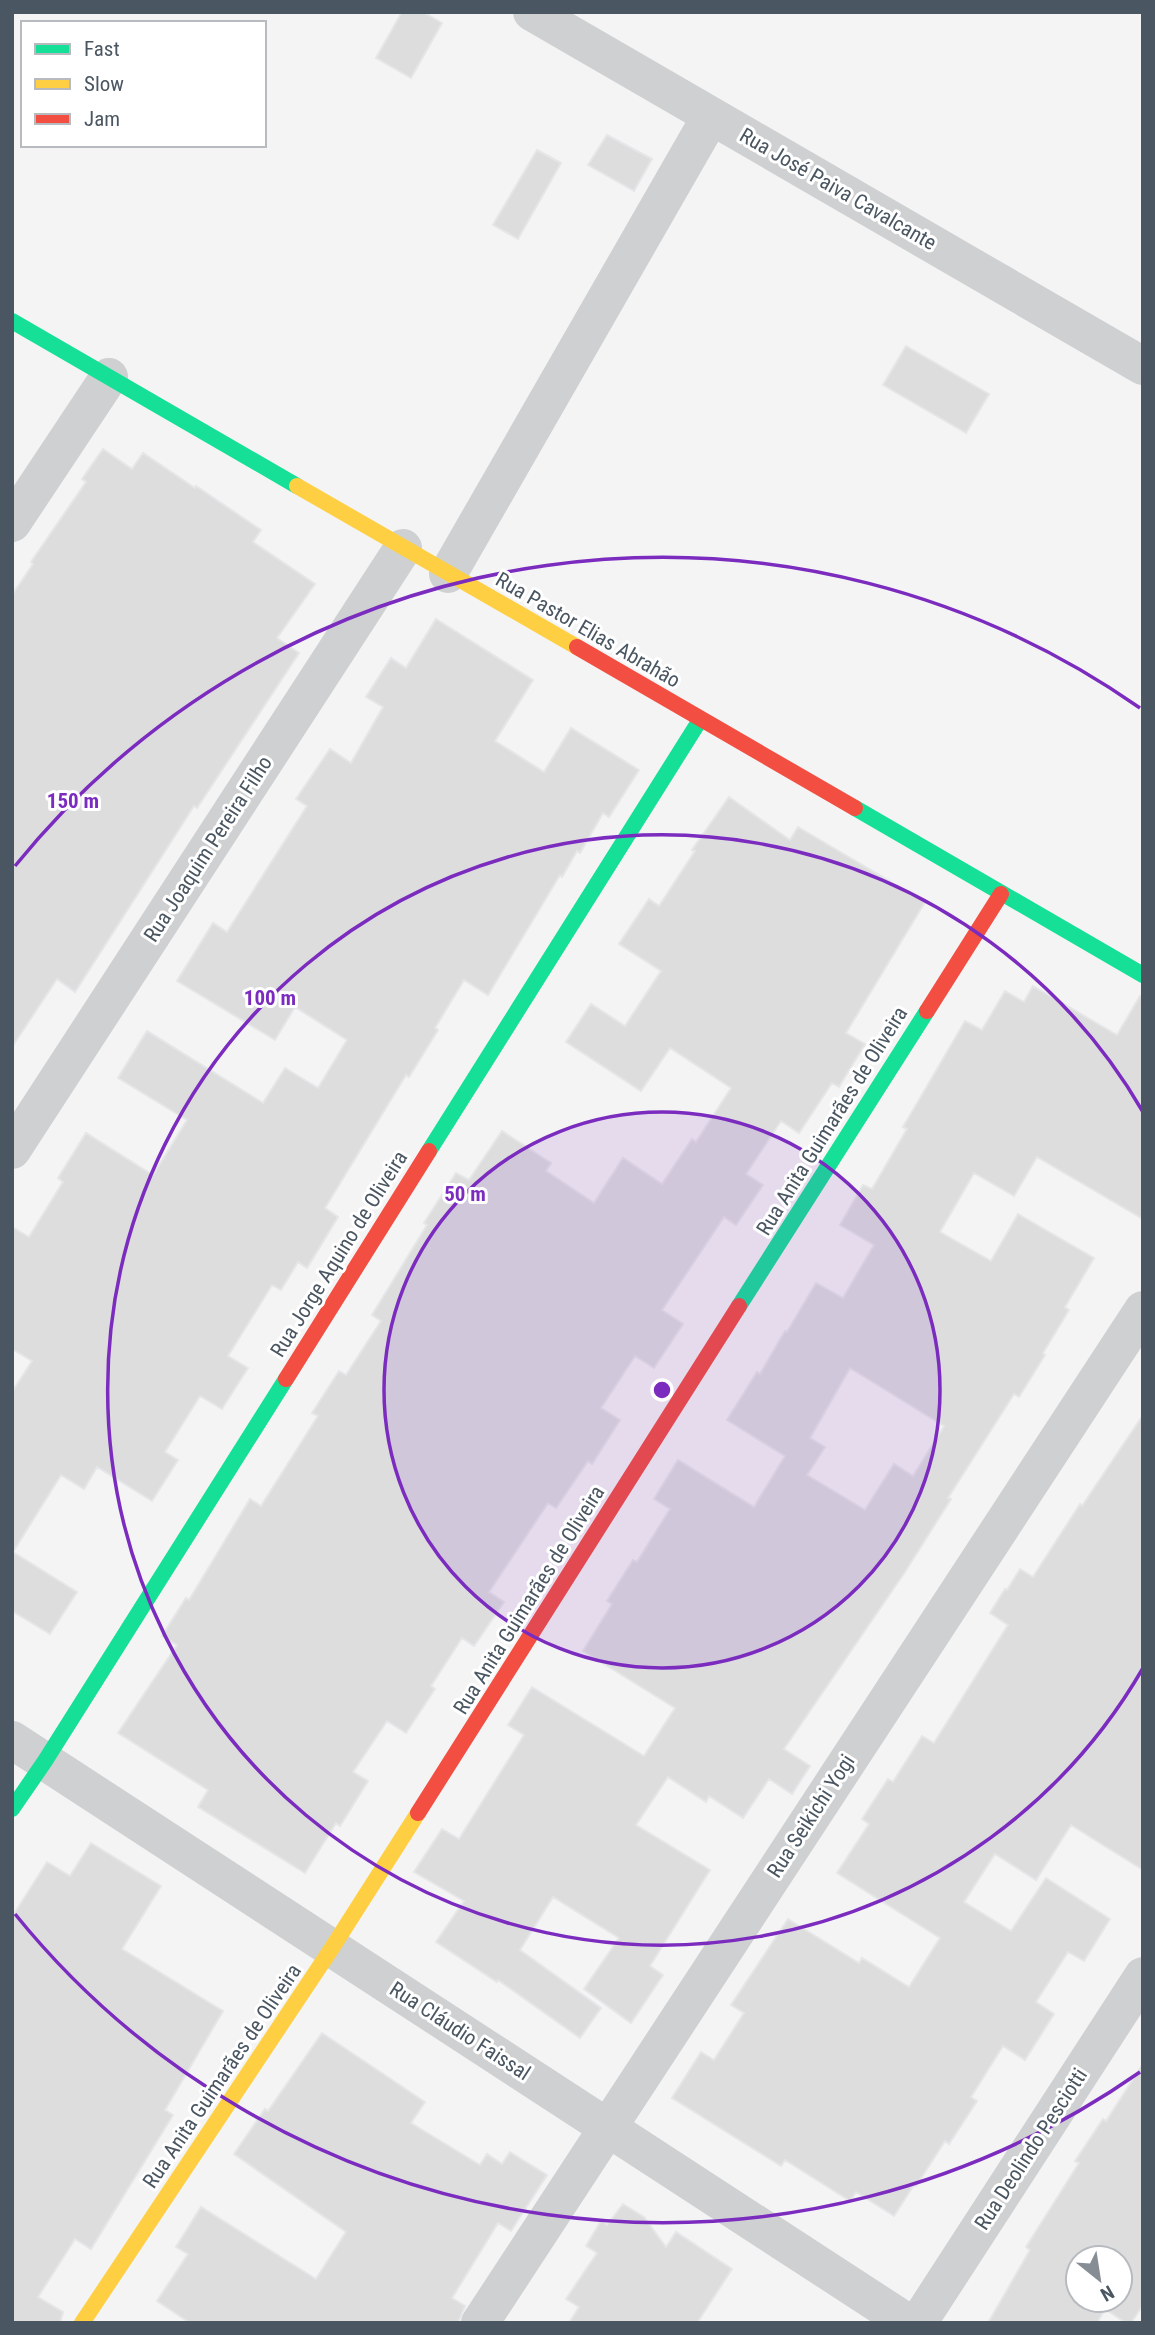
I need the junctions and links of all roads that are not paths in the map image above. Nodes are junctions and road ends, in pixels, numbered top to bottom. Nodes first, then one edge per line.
1 (533, 12) edge
2 (711, 116) junction
3 (12, 321) edge
4 (1143, 366) edge
5 (109, 377) junction
6 (12, 523) edge
7 (403, 548) junction
8 (449, 574) junction
9 (700, 720) junction
10 (1001, 894) junction
11 (1143, 975) edge
12 (12, 1150) edge
13 (1143, 1310) edge
14 (12, 1740) edge
15 (45, 1761) junction
16 (12, 1809) edge
17 (332, 1948) junction
18 (1143, 1976) edge
19 (607, 2127) junction
20 (82, 2323) edge
21 (480, 2323) edge
22 (908, 2323) edge
23 (918, 2323) edge

1 - 2 street, Rua José Paiva Cavalcante
2 - 4 street, Rua José Paiva Cavalcante
2 - 8 street
3 - 5 street, Rua Pastor Elias Abrahão
5 - 6 street
5 - 7 street, Rua Pastor Elias Abrahão
7 - 8 street, Rua Pastor Elias Abrahão
7 - 12 street, Rua Joaquim Pereira Filho
8 - 9 street, Rua Pastor Elias Abrahão
9 - 10 street, Rua Pastor Elias Abrahão
9 - 15 street, Rua Jorge Aquino de Oliveira
10 - 11 street, Rua Pastor Elias Abrahão
10 - 17 street, Rua Anita Guimarães de Oliveira
13 - 19 street, Rua Seikichi Yogi
14 - 15 street, Rua Cláudio Faissal
15 - 16 street, Rua Jorge Aquino de Oliveira
15 - 17 street, Rua Cláudio Faissal
17 - 19 street, Rua Cláudio Faissal
17 - 20 street, Rua Anita Guimarães de Oliveira
18 - 23 street, Rua Deolindo Pesciotti
19 - 21 street, Rua Seikichi Yogi
19 - 22 street, Rua Cláudio Faissal

